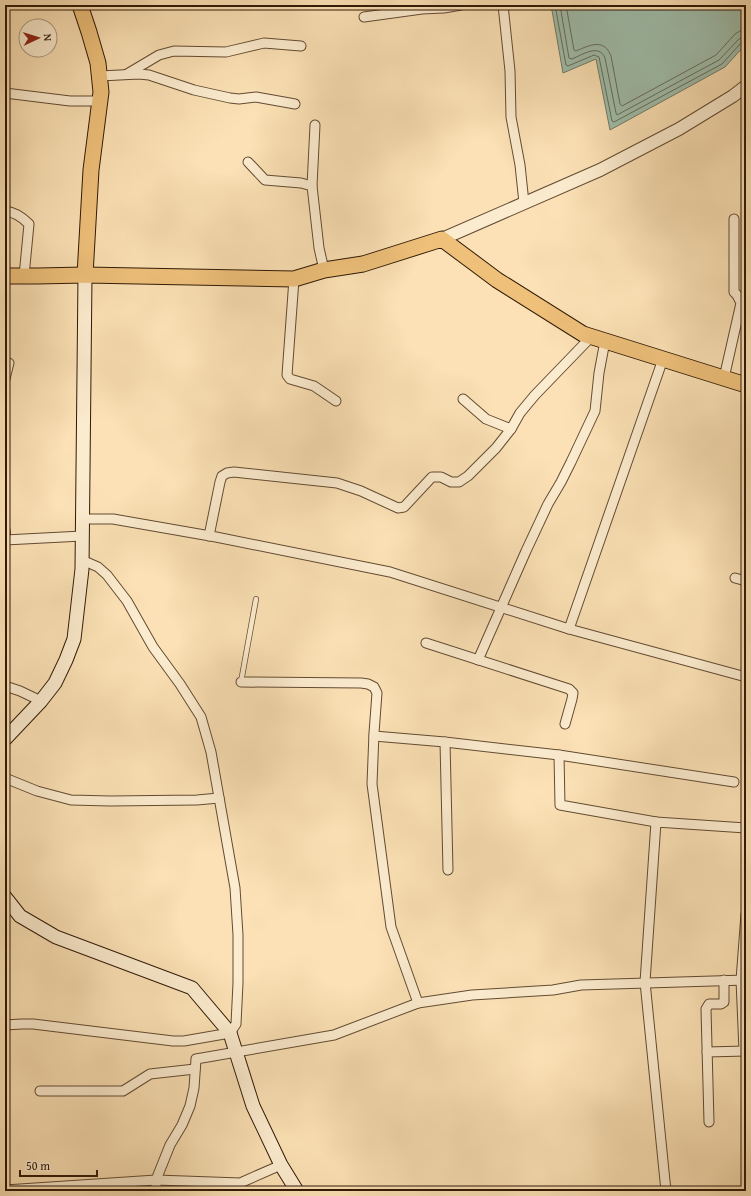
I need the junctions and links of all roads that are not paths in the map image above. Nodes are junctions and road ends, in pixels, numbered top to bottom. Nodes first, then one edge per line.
1 (80, 5) edge
2 (461, 5) edge
3 (503, 5) edge
4 (443, 7) edge
5 (364, 16) dead end
6 (301, 46) dead end
7 (126, 74) junction
8 (100, 76) junction
9 (746, 86) edge
10 (5, 93) edge
11 (100, 101) junction
12 (295, 104) dead end
13 (315, 125) dead end
14 (248, 162) dead end
15 (312, 186) junction
16 (524, 203) junction
17 (5, 211) edge
18 (734, 219) dead end
19 (442, 239) junction
20 (324, 270) junction
21 (84, 275) junction
22 (5, 276) edge
23 (24, 276) junction
24 (294, 279) junction
25 (598, 339) junction
26 (663, 359) junction
27 (9, 363) dead end
28 (724, 378) junction
29 (5, 379) edge
30 (746, 385) edge
31 (463, 399) dead end
32 (336, 401) dead end
33 (510, 429) junction
34 (83, 520) junction
35 (5, 530) edge
36 (82, 536) junction
37 (209, 536) junction
38 (6, 540) edge
39 (82, 560) junction
40 (735, 578) dead end
41 (746, 581) edge
42 (256, 599) dead end
43 (500, 608) junction
44 (569, 629) junction
45 (426, 643) dead end
46 (478, 660) junction
47 (746, 677) edge
48 (242, 682) joint
49 (5, 686) edge
50 (42, 701) junction
51 (564, 724) dead end
52 (374, 736) junction
53 (5, 739) edge
54 (445, 742) junction
55 (559, 755) junction
56 (5, 778) edge
57 (734, 782) dead end
58 (219, 798) junction
59 (656, 822) junction
60 (746, 828) edge
61 (448, 870) dead end
62 (5, 896) edge
63 (746, 914) edge
64 (724, 980) junction
65 (744, 980) edge
66 (646, 983) junction
67 (418, 1003) junction
68 (5, 1025) edge
69 (230, 1033) junction
70 (745, 1051) edge
71 (236, 1052) junction
72 (707, 1052) junction
73 (195, 1069) junction
74 (40, 1091) dead end
75 (709, 1122) dead end
76 (281, 1165) junction
77 (156, 1180) junction
78 (5, 1190) edge
79 (156, 1191) edge
80 (297, 1191) edge
81 (666, 1191) edge

1 - 8 main road
2 - 4 street
3 - 16 street
4 - 5 street
6 - 7 street
7 - 8 street
7 - 12 street
8 - 11 main road
9 - 16 street
10 - 11 street
11 - 21 main road
13 - 15 street
14 - 15 street
15 - 20 street
16 - 19 street
17 - 23 street
18 - 28 street
19 - 20 main road
19 - 25 main road
20 - 24 main road
21 - 23 main road
21 - 24 main road
21 - 34 main road
22 - 23 main road
24 - 32 street
25 - 26 main road
25 - 33 street
25 - 43 street
26 - 28 main road
26 - 44 street
27 - 29 street
28 - 30 main road
31 - 33 street
33 - 37 street
34 - 36 main road
34 - 37 street
35 - 38 street
36 - 38 street
36 - 39 main road
37 - 43 street
39 - 50 main road
39 - 58 street
40 - 41 street
42 - 48 lane
43 - 44 street
43 - 46 street
44 - 47 street
45 - 46 street
46 - 51 street
48 - 52 street
49 - 50 street
50 - 53 main road
52 - 54 street
52 - 67 street
54 - 55 street
54 - 61 street
55 - 57 street
55 - 59 street
56 - 58 street
58 - 69 street
59 - 60 street
59 - 66 street
62 - 69 main road
63 - 65 street
64 - 65 street
64 - 66 street
64 - 72 street
65 - 70 street
66 - 67 street
66 - 81 street
67 - 71 street
68 - 69 street
69 - 71 main road
70 - 72 street
71 - 73 street
71 - 76 main road
72 - 75 street
73 - 74 street
73 - 77 street
76 - 77 street
76 - 80 main road
77 - 78 street
77 - 79 street

